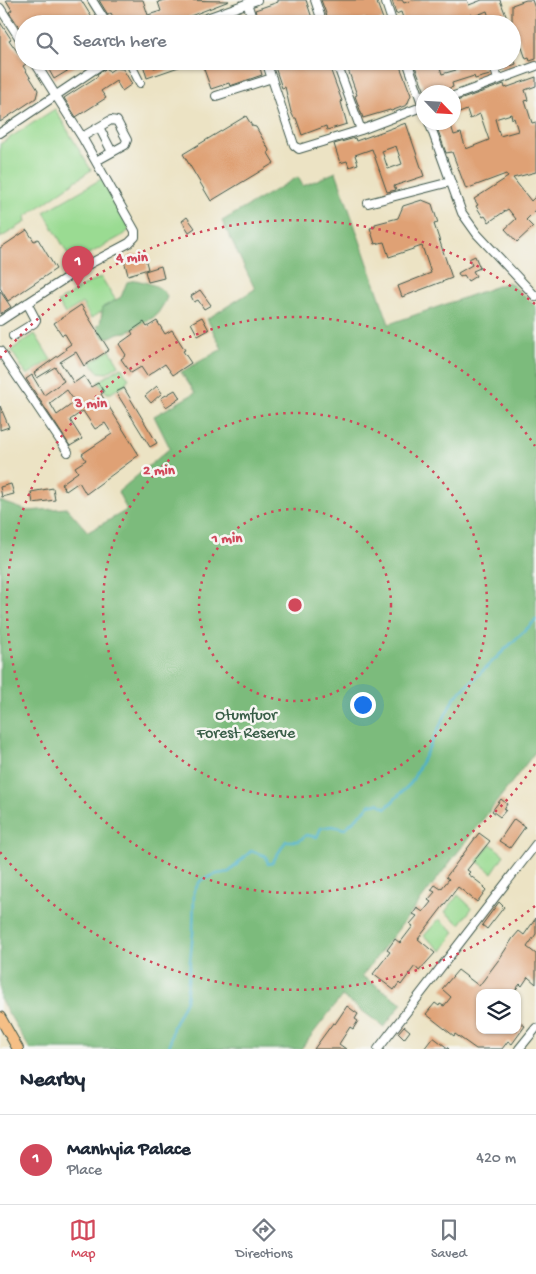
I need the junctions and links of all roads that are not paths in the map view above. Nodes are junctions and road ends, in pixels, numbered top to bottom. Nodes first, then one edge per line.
1 (92, 0) edge
2 (258, 0) edge
3 (315, 0) edge
4 (385, 0) edge
5 (247, 3) junction
6 (0, 8) edge
7 (101, 15) edge
8 (214, 15) edge
9 (251, 15) edge
10 (320, 15) edge
11 (390, 15) edge
12 (15, 31) edge
13 (536, 66) edge
14 (40, 70) edge
15 (94, 70) edge
16 (134, 70) edge
17 (269, 70) edge
18 (339, 70) edge
19 (409, 70) edge
20 (495, 70) edge
21 (272, 78) junction
22 (498, 80) junction
23 (140, 83) dead end
24 (416, 88) edge
25 (461, 93) edge
26 (57, 96) junction
27 (216, 96) dead end
28 (416, 110) edge
29 (99, 128) junction
30 (361, 130) junction
31 (431, 130) edge
32 (0, 133) edge
33 (82, 137) junction
34 (112, 152) junction
35 (96, 161) junction
36 (450, 182) junction
37 (368, 203) dead end
38 (536, 297) edge
39 (27, 303) junction
40 (0, 321) edge
41 (13, 336) dead end
42 (0, 351) edge
43 (68, 452) dead end
44 (536, 844) edge
45 (0, 1017) edge
46 (536, 1028) edge
47 (14, 1047) edge
48 (378, 1049) edge
49 (520, 1049) edge

1 - 7 street
2 - 5 street
3 - 10 street
4 - 11 street
5 - 8 street
5 - 9 street
6 - 12 street
13 - 22 street
14 - 26 street
15 - 26 street
16 - 23 street
17 - 21 street
18 - 30 street
19 - 24 street
20 - 22 street
21 - 27 street
21 - 30 street
22 - 25 street
26 - 32 street
26 - 33 street
28 - 30 street
29 - 33 street
29 - 34 street
29 - 34 street
31 - 36 street
33 - 35 street
34 - 35 street
35 - 39 street
36 - 37 street
36 - 38 street
39 - 40 street
39 - 41 street
42 - 43 street
44 - 48 street
45 - 47 main road
46 - 49 street

